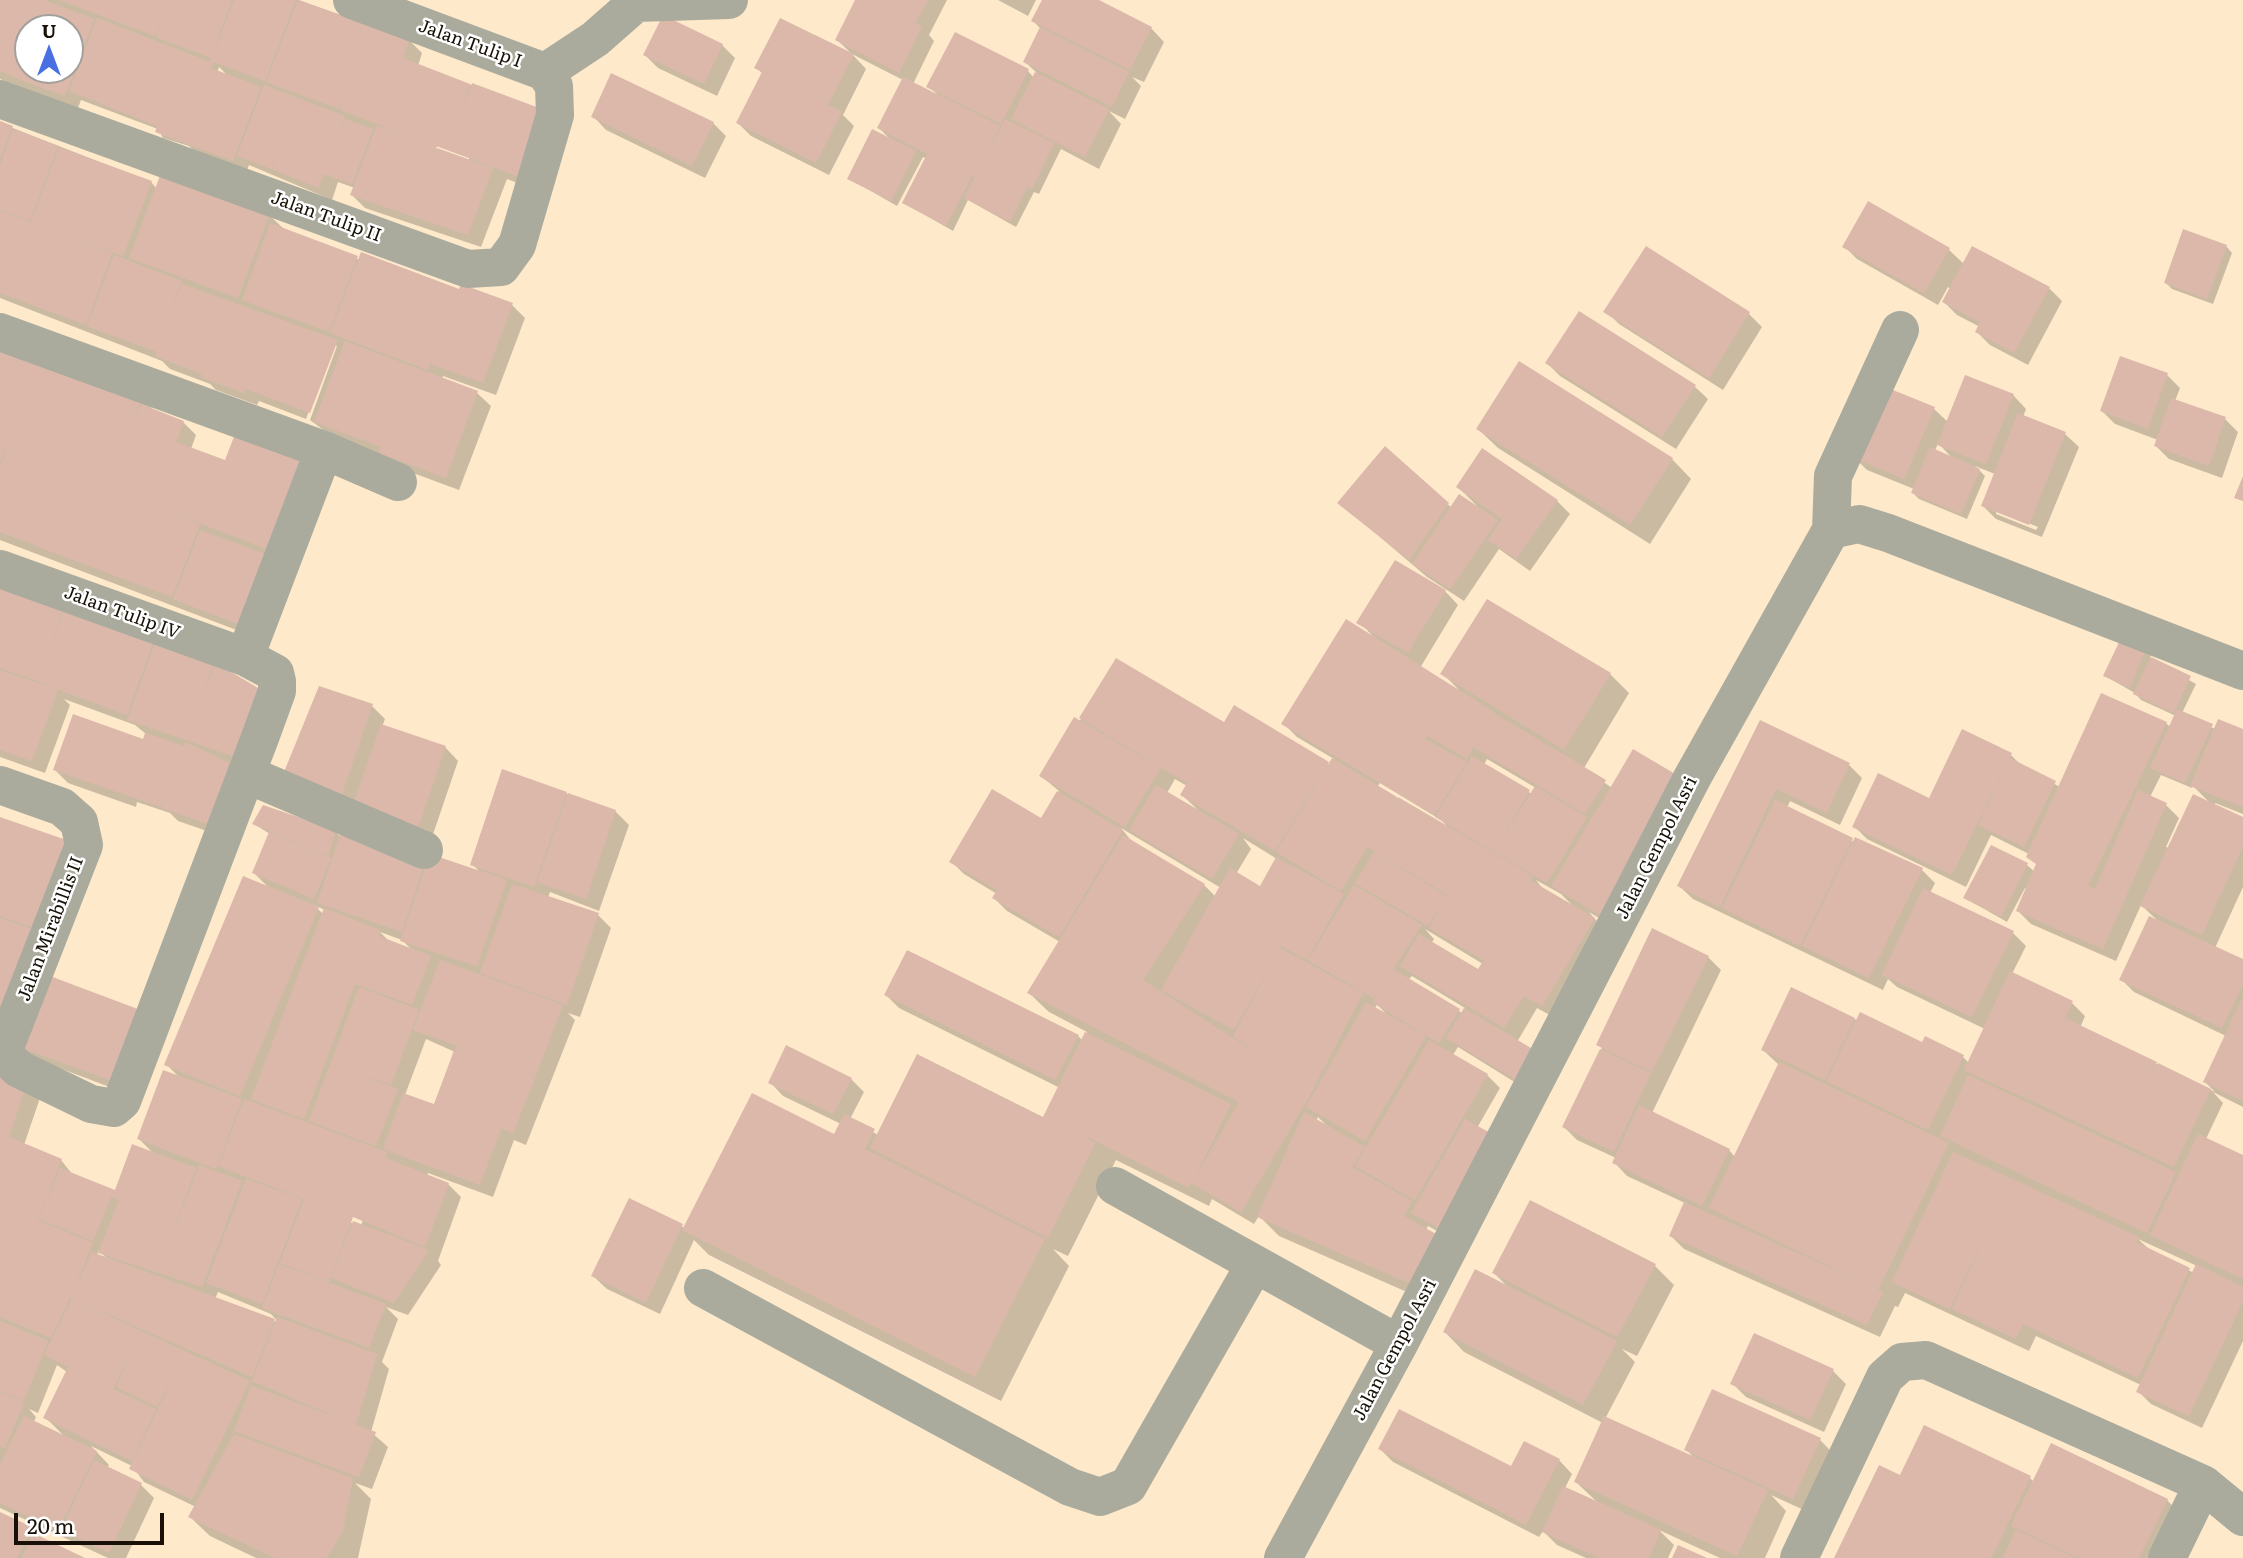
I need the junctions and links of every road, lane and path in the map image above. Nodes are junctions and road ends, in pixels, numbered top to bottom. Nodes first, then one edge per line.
1 (352, 0) edge
2 (729, 0) edge
3 (545, 72) junction
4 (0, 99) edge
5 (555, 115) joint
6 (1900, 330) dead end
7 (0, 332) edge
8 (324, 450) junction
9 (398, 482) dead end
10 (1831, 530) junction
11 (0, 569) edge
12 (245, 657) junction
13 (2243, 671) edge
14 (246, 774) junction
15 (0, 785) edge
16 (424, 850) dead end
17 (0, 1051) edge
18 (1115, 1186) dead end
19 (1255, 1264) junction
20 (703, 1287) dead end
21 (1399, 1344) junction
22 (2203, 1484) junction
23 (2243, 1517) edge
24 (1283, 1558) edge
25 (1799, 1558) edge
26 (2167, 1558) edge

1 - 3 street, Jalan Tulip I
2 - 3 street
3 - 5 street, Jalan Tulip I
4 - 5 street, Jalan Tulip II
6 - 10 street
7 - 8 street
8 - 9 street
8 - 12 street
10 - 13 street
10 - 21 street, Jalan Gempol Asri
11 - 12 street, Jalan Tulip IV
12 - 14 street, Jalan Tulip IV
14 - 16 street
14 - 17 street
15 - 17 street, Jalan Mirabillis II
18 - 19 street
19 - 20 street
19 - 21 street
21 - 24 street, Jalan Gempol Asri
22 - 23 street
22 - 25 street
22 - 26 street

